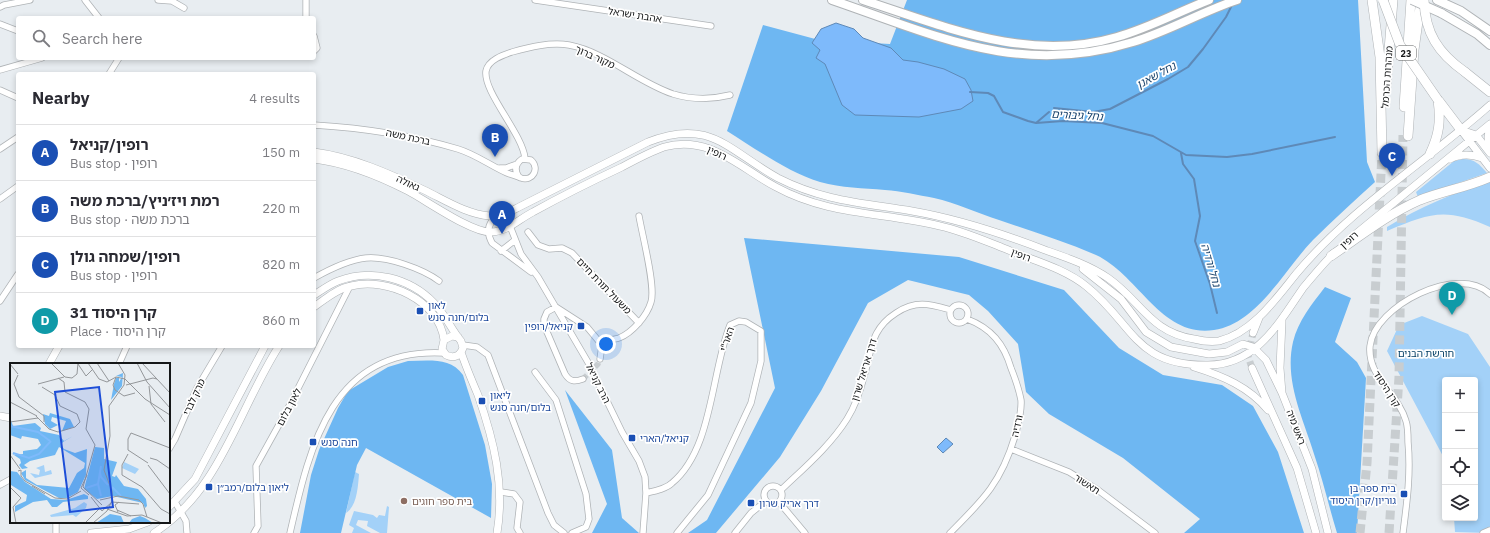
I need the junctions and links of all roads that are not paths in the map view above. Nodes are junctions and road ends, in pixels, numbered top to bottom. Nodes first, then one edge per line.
1 (30, 0) edge
2 (85, 0) edge
3 (158, 0) edge
4 (173, 0) edge
5 (306, 0) edge
6 (536, 0) edge
7 (832, 0) edge
8 (863, 0) edge
9 (1209, 0) edge
10 (1372, 0) edge
11 (1384, 0) edge
12 (1393, 0) edge
13 (1411, 0) edge
14 (1421, 0) edge
15 (1424, 0) edge
16 (1233, 1) edge
17 (1440, 1) edge
18 (0, 7) edge
19 (184, 8) dead end
20 (97, 16) edge
21 (306, 16) edge
22 (0, 24) edge
23 (711, 26) dead end
24 (16, 30) edge
25 (1490, 31) edge
26 (1490, 45) edge
27 (35, 60) edge
28 (118, 60) edge
29 (0, 70) edge
30 (110, 72) edge
31 (1465, 72) junction
32 (1490, 85) edge
33 (0, 90) edge
34 (1490, 92) edge
35 (730, 95) dead end
36 (16, 97) edge
37 (1438, 100) junction
38 (1489, 106) edge
39 (1490, 124) edge
40 (316, 125) edge
41 (1461, 130) junction
42 (1476, 135) junction
43 (16, 138) edge
44 (1469, 141) junction
45 (0, 149) edge
46 (316, 152) edge
47 (1490, 153) edge
48 (1430, 154) junction
49 (525, 158) junction
50 (316, 159) edge
51 (1445, 162) junction
52 (1486, 163) edge
53 (517, 164) junction
54 (498, 167) junction
55 (519, 177) junction
56 (1490, 177) edge
57 (16, 187) edge
58 (0, 199) edge
59 (499, 215) junction
60 (639, 216) dead end
61 (510, 226) junction
62 (488, 232) junction
63 (528, 232) dead end
64 (515, 240) junction
65 (501, 251) junction
66 (1331, 256) junction
67 (1070, 259) junction
68 (16, 277) edge
69 (316, 277) edge
70 (538, 277) junction
71 (439, 281) dead end
72 (350, 286) junction
73 (316, 294) edge
74 (1490, 294) edge
75 (0, 301) edge
76 (316, 306) edge
77 (556, 307) junction
78 (951, 310) junction
79 (1259, 318) junction
80 (966, 319) junction
81 (1282, 320) junction
82 (639, 323) junction
83 (1253, 334) tunnel mouth
84 (458, 337) junction
85 (600, 341) junction
86 (443, 343) junction
87 (58, 348) edge
88 (126, 348) edge
89 (221, 348) edge
90 (264, 348) edge
91 (278, 348) edge
92 (462, 349) junction
93 (1256, 349) junction
94 (426, 352) junction
95 (444, 353) junction
96 (451, 357) junction
97 (600, 359) tunnel mouth
98 (50, 363) edge
99 (119, 363) edge
100 (1184, 364) junction
101 (1252, 368) tunnel mouth
102 (535, 372) dead end
103 (468, 373) junction
104 (583, 379) dead end
105 (1282, 393) junction
106 (1275, 418) junction
107 (170, 447) edge
108 (1011, 449) junction
109 (10, 480) edge
110 (0, 485) edge
111 (781, 490) junction
112 (501, 492) junction
113 (646, 493) junction
114 (766, 501) junction
115 (175, 502) junction
116 (779, 502) junction
117 (170, 506) edge
118 (182, 511) junction
119 (170, 520) edge
120 (145, 523) edge
121 (167, 523) edge
122 (1490, 530) edge
123 (91, 533) edge
124 (154, 533) edge
125 (187, 533) edge
126 (254, 533) edge
127 (290, 533) edge
128 (497, 533) edge
129 (520, 533) edge
130 (564, 533) edge
131 (572, 533) edge
132 (643, 533) edge
133 (677, 533) edge
134 (735, 533) edge
135 (805, 533) edge
136 (950, 533) edge
137 (1155, 533) edge
138 (1316, 533) edge
139 (1328, 533) edge
140 (1403, 533) edge
141 (1483, 533) edge

1 - 18 street
2 - 20 street
3 - 4 street
4 - 19 street
5 - 21 street
6 - 23 street, אהבת ישראל
7 - 16 main road
8 - 9 main road
10 - 12 highway, מנהרות הכרמל / 23
11 - 37 highway, bridge
13 - 14 highway, מנהרות הכרמל / 23
13 - 26 main road, bridge
15 - 31 highway, bridge
17 - 25 main road
22 - 24 street
27 - 29 street
28 - 30 street
31 - 32 highway
31 - 34 highway
33 - 36 street
35 - 49 street, מקור ברוך
37 - 41 highway
37 - 48 highway
38 - 41 street, רופין
39 - 42 street, רופין
39 - 47 street
40 - 54 street, ברכת משה
41 - 42 street
41 - 44 street
41 - 48 street, רופין
42 - 44 street, רופין
42 - 47 street
43 - 45 street
44 - 51 street, רופין
44 - 52 street
46 - 59 street, גאולה
48 - 79 street, רופין
49 - 53 street
49 - 55 street
50 - 62 street, גאולה
51 - 52 street
51 - 66 street, רופין
53 - 54 street
53 - 55 street
54 - 55 street, ברכת משה
56 - 66 highway
57 - 58 street
59 - 61 street, הרב קניאל
59 - 62 street
59 - 67 street, רופין
60 - 82 street
61 - 62 street, רופין
61 - 64 street, הרב קניאל
61 - 100 street, רופין
62 - 65 street, הרב קניאל
63 - 82 street, משעול תורת חיים
64 - 65 street
64 - 70 street, הרב קניאל
65 - 70 street, הרב קניאל
66 - 81 street, רופין
67 - 79 street, רופין
67 - 93 street
68 - 75 street
69 - 71 street
70 - 77 street, הרב קניאל
72 - 76 street
72 - 86 street
72 - 126 street, לאון בלום
73 - 84 street
74 - 140 street, קרן היסוד
77 - 85 street
77 - 104 street
77 - 113 street, הרב קניאל
78 - 80 street
78 - 80 street
78 - 111 street, דרך אריאל שרון
79 - 83 street
80 - 108 street, ורדיה
81 - 93 street, רופין
81 - 105 street, ראש מיה
82 - 85 street
84 - 86 street
84 - 92 street
85 - 97 street
86 - 94 street
86 - 95 street
87 - 98 street
88 - 99 street
89 - 107 street, מרק לברי
90 - 115 street
91 - 118 street
92 - 96 street
92 - 103 street
92 - 130 street
93 - 100 street, רופין
93 - 105 street
94 - 95 street
94 - 127 street
95 - 96 street
96 - 103 street
100 - 106 street
101 - 106 street, ראש מיה
102 - 131 street
103 - 112 street
105 - 139 street, ראש מיה
106 - 138 street, ראש מיה
108 - 136 street, ורדיה
108 - 137 street, תאשור
109 - 110 street
111 - 114 street
111 - 116 street
112 - 128 street
112 - 129 street
113 - 132 street
113 - 133 street, האר"י
114 - 116 street
114 - 134 street
115 - 117 street
115 - 118 street
116 - 135 street
118 - 119 street
118 - 125 street
120 - 123 street
121 - 124 street
122 - 141 street

